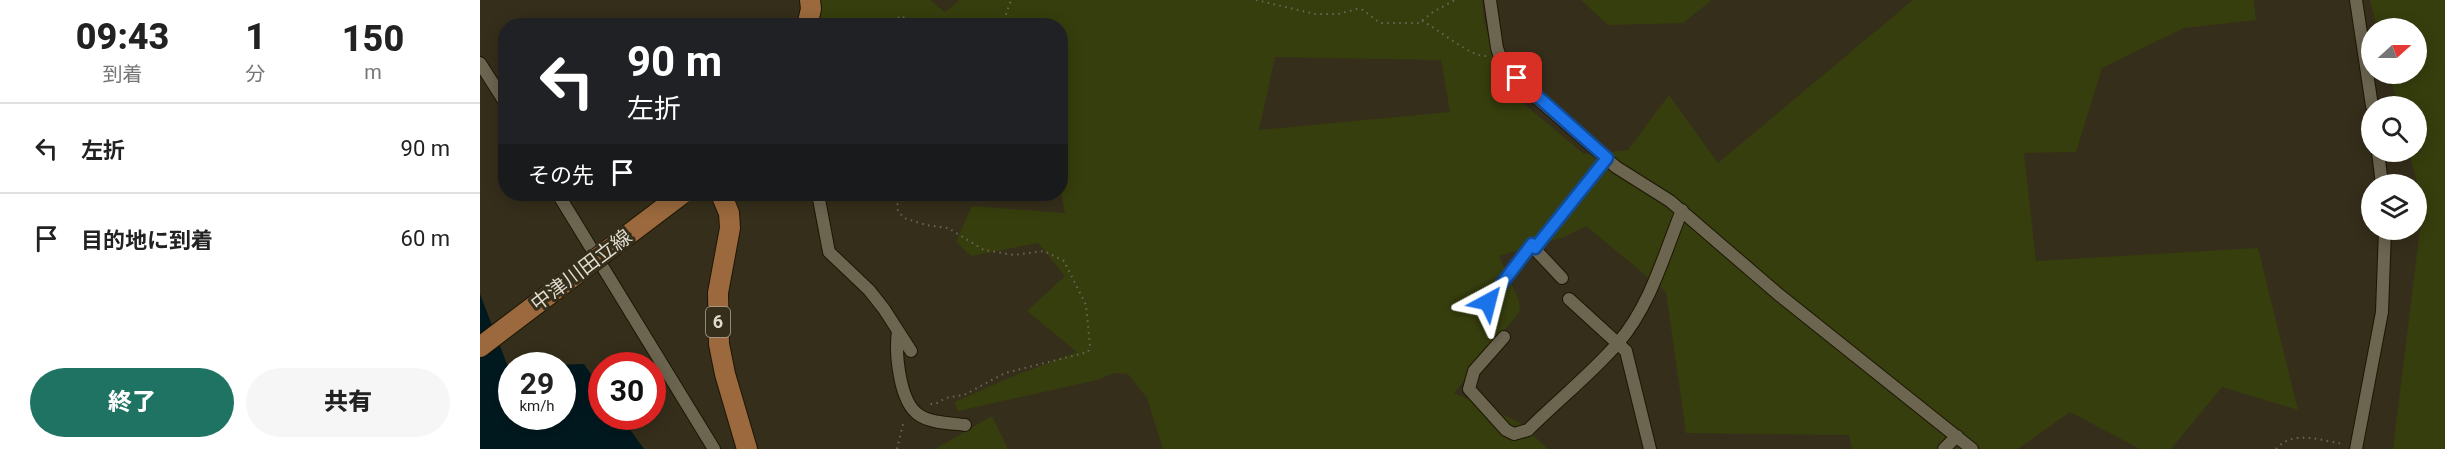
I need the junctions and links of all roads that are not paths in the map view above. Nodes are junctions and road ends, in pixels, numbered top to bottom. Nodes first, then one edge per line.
1 (810, 0) edge
2 (1491, 0) edge
3 (2355, 0) edge
4 (809, 18) edge
5 (480, 63) edge
6 (498, 91) edge
7 (2370, 96) edge
8 (1607, 158) junction
9 (562, 201) edge
10 (673, 201) edge
11 (724, 201) edge
12 (819, 201) edge
13 (1682, 210) junction
14 (2385, 240) edge
15 (1535, 248) junction
16 (1562, 278) dead end
17 (1569, 299) dead end
18 (1488, 302) dead end
19 (898, 331) junction
20 (1504, 338) dead end
21 (1618, 343) junction
22 (480, 347) edge
23 (910, 351) dead end
24 (964, 425) dead end
25 (1957, 436) junction
26 (2356, 447) edge
27 (714, 449) edge
28 (747, 449) edge
29 (1650, 449) edge
30 (1944, 449) edge
31 (1972, 449) edge

1 - 4 main road
2 - 8 street
3 - 7 street
5 - 6 street
8 - 13 street
8 - 15 street
9 - 27 street
10 - 22 main road, 中津川田立線, bridge
11 - 28 main road, 6
12 - 19 street
13 - 21 street
13 - 25 street
14 - 26 street
15 - 16 street
15 - 18 street
17 - 21 street
19 - 23 street
19 - 24 street
20 - 21 street
21 - 29 street
25 - 30 street
25 - 31 street

